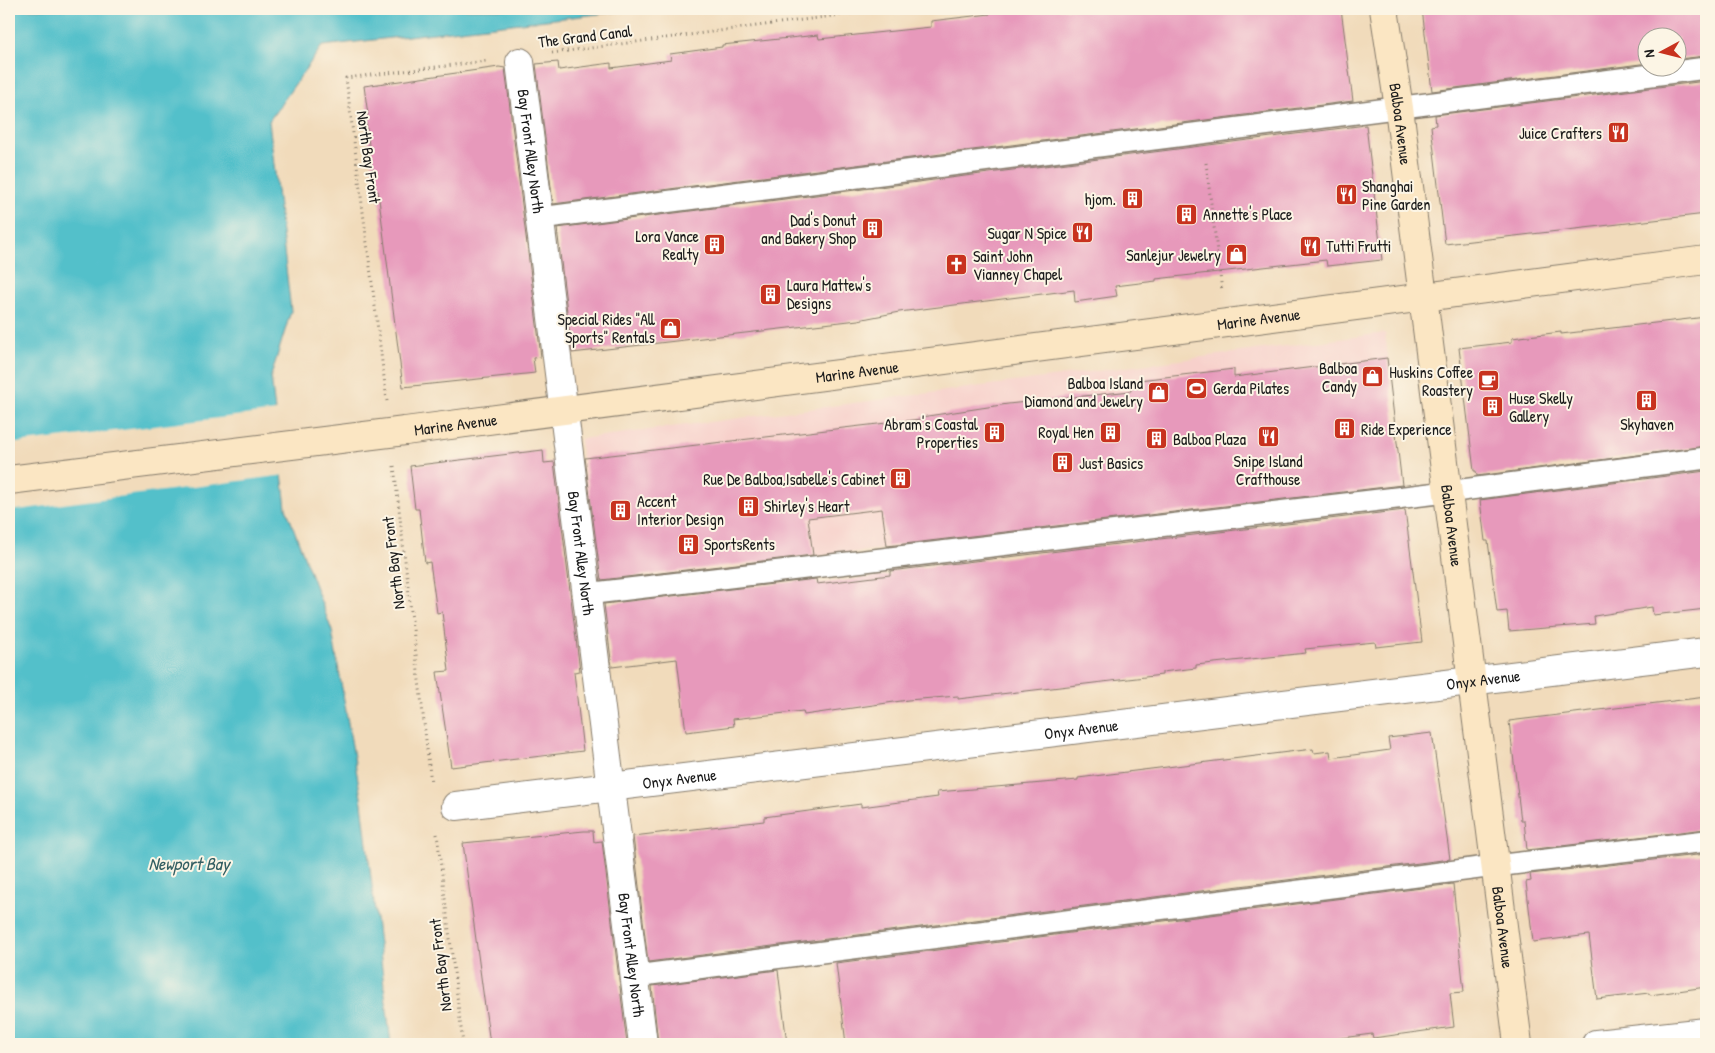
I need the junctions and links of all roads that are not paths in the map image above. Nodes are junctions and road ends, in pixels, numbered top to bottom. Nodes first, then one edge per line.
1 (1384, 9) edge
2 (531, 58) road end
3 (1706, 68) edge
4 (1399, 108) junction
5 (540, 218) junction
6 (1706, 260) edge
7 (1423, 297) junction
8 (563, 410) junction
9 (1706, 458) edge
10 (9, 480) edge
11 (1447, 492) junction
12 (586, 594) junction
13 (1706, 652) edge
14 (1470, 681) junction
15 (610, 786) junction
16 (456, 806) dead end
17 (1706, 841) edge
18 (1495, 866) junction
19 (635, 976) junction
20 (1706, 1032) edge
21 (643, 1044) edge
22 (1518, 1044) edge
23 (1596, 1044) edge

1 - 4 street, Balboa Avenue
2 - 5 street, Bay Front Alley North
3 - 4 lane
4 - 5 lane
4 - 7 street, Balboa Avenue
5 - 8 street, Bay Front Alley North
6 - 7 street, Marine Avenue
7 - 8 street, Marine Avenue
7 - 11 street, Balboa Avenue
8 - 10 street, Marine Avenue, bridge
8 - 12 street, Bay Front Alley North
9 - 11 lane
11 - 12 lane
11 - 14 street, Balboa Avenue
12 - 15 street, Bay Front Alley North
13 - 14 street, Onyx Avenue
14 - 15 street, Onyx Avenue
14 - 18 street, Balboa Avenue
15 - 16 street, Onyx Avenue
15 - 19 street, Bay Front Alley North
17 - 18 lane
18 - 19 lane
18 - 22 street, Balboa Avenue
19 - 21 street, Bay Front Alley North
20 - 23 street

